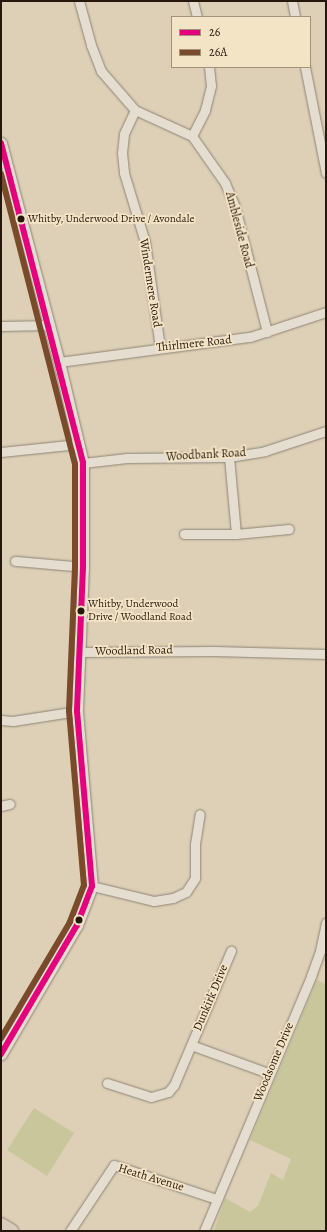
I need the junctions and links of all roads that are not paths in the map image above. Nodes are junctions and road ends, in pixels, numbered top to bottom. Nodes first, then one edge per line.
1 (79, 1) edge
2 (193, 1) edge
3 (292, 1) edge
4 (197, 16) edge
5 (295, 16) edge
6 (208, 68) edge
7 (305, 68) edge
8 (135, 110) junction
9 (192, 136) junction
10 (1, 142) edge
11 (326, 173) edge
12 (326, 312) edge
13 (50, 325) junction
14 (1, 326) edge
15 (267, 332) junction
16 (160, 347) junction
17 (59, 362) junction
18 (326, 431) edge
19 (79, 444) junction
20 (1, 452) edge
21 (229, 457) junction
22 (83, 463) junction
23 (289, 529) dead end
24 (184, 534) dead end
25 (236, 534) junction
26 (15, 561) dead end
27 (83, 567) junction
28 (80, 652) junction
29 (326, 654) edge
30 (77, 711) junction
31 (1, 720) edge
32 (200, 814) dead end
33 (92, 886) junction
34 (326, 923) edge
35 (231, 950) dead end
36 (191, 1045) junction
37 (1, 1054) edge
38 (268, 1073) junction
39 (107, 1083) dead end
40 (216, 1199) junction
41 (1, 1225) edge
42 (11, 1231) edge
43 (70, 1231) edge
44 (204, 1231) edge

1 - 8 street
2 - 4 street
3 - 5 street
6 - 9 street
7 - 11 street
8 - 9 street, Ambleside Road
8 - 16 street, Windermere Road
9 - 15 street, Ambleside Road
10 - 13 street
12 - 15 street, Thirlmere Road
13 - 14 street
13 - 17 street
15 - 16 street, Thirlmere Road
16 - 17 street, Thirlmere Road
17 - 19 street
18 - 21 street, Woodbank Road
19 - 20 street
19 - 22 street
21 - 22 street, Woodbank Road
21 - 25 street
22 - 27 street
23 - 25 street
24 - 25 street
26 - 27 street
27 - 28 street
28 - 29 street, Woodland Road
28 - 30 street, Woodland Road
30 - 31 street
30 - 33 street, Woodland Road
32 - 33 street
33 - 37 street, Woodland Road
34 - 38 street, Woodsome Drive
35 - 36 street, Dunkirk Drive
36 - 38 street, Dunkirk Drive
36 - 39 street, Dunkirk Drive
38 - 40 street, Woodsome Drive
40 - 43 street, Heath Avenue
40 - 44 street, Woodsome Drive
41 - 42 main road

